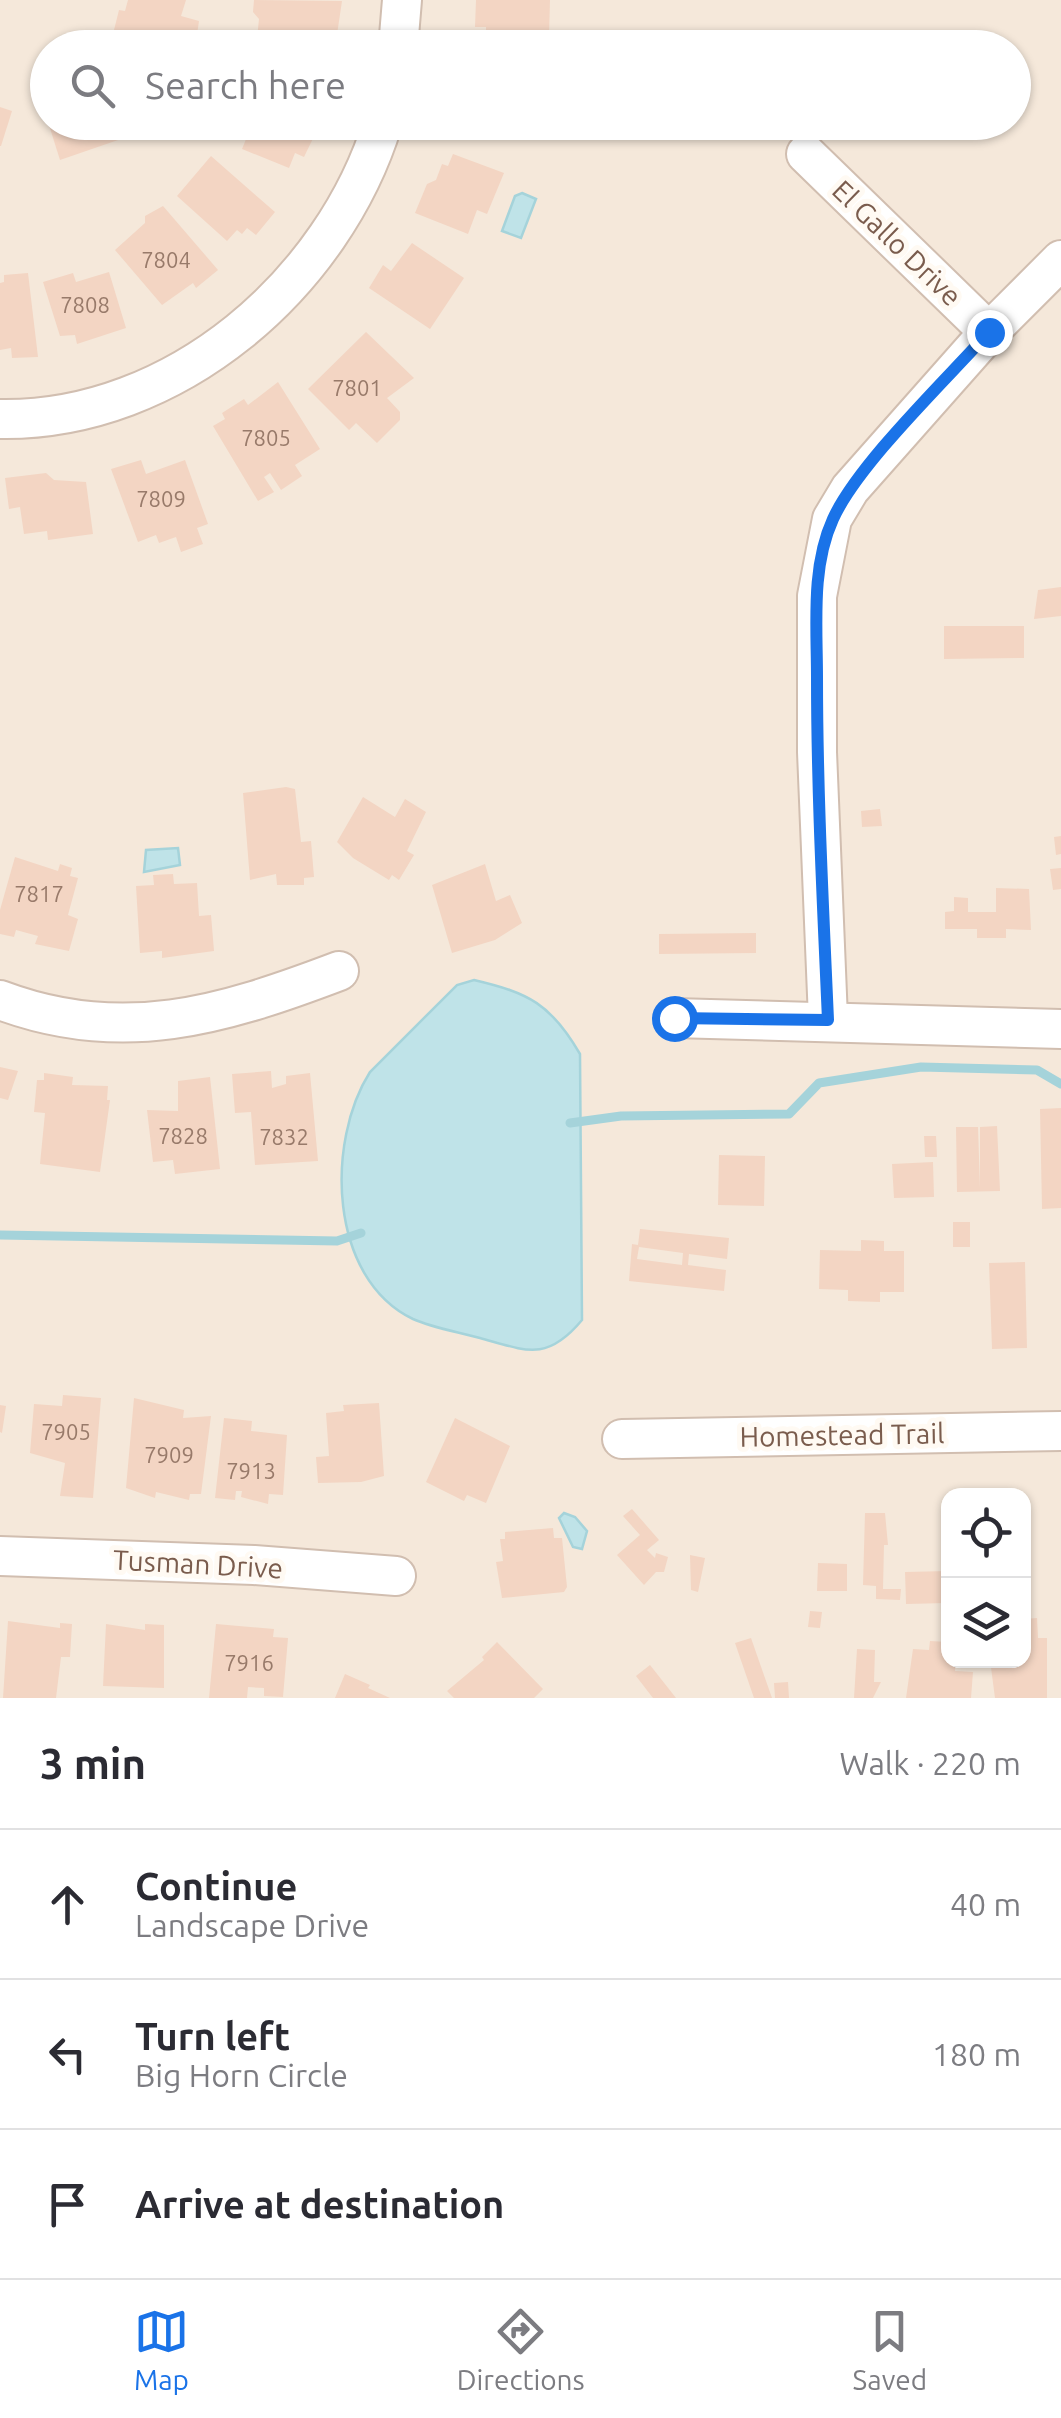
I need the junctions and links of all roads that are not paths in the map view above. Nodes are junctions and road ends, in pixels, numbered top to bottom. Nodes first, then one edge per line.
1 (402, 0) edge
2 (400, 30) edge
3 (376, 140) edge
4 (806, 154) dead end
5 (1061, 260) edge
6 (989, 332) junction
7 (0, 418) edge
8 (338, 971) dead end
9 (0, 1000) edge
10 (674, 1018) dead end
11 (828, 1020) junction
12 (1061, 1028) edge
13 (1061, 1431) edge
14 (622, 1439) dead end
15 (0, 1556) edge
16 (396, 1576) dead end

1 - 2 street
3 - 7 street
4 - 6 street, El Gallo Drive
5 - 6 street
6 - 11 street
8 - 9 street
10 - 11 street
11 - 12 street
13 - 14 street, Homestead Trail
15 - 16 street, Tusman Drive

